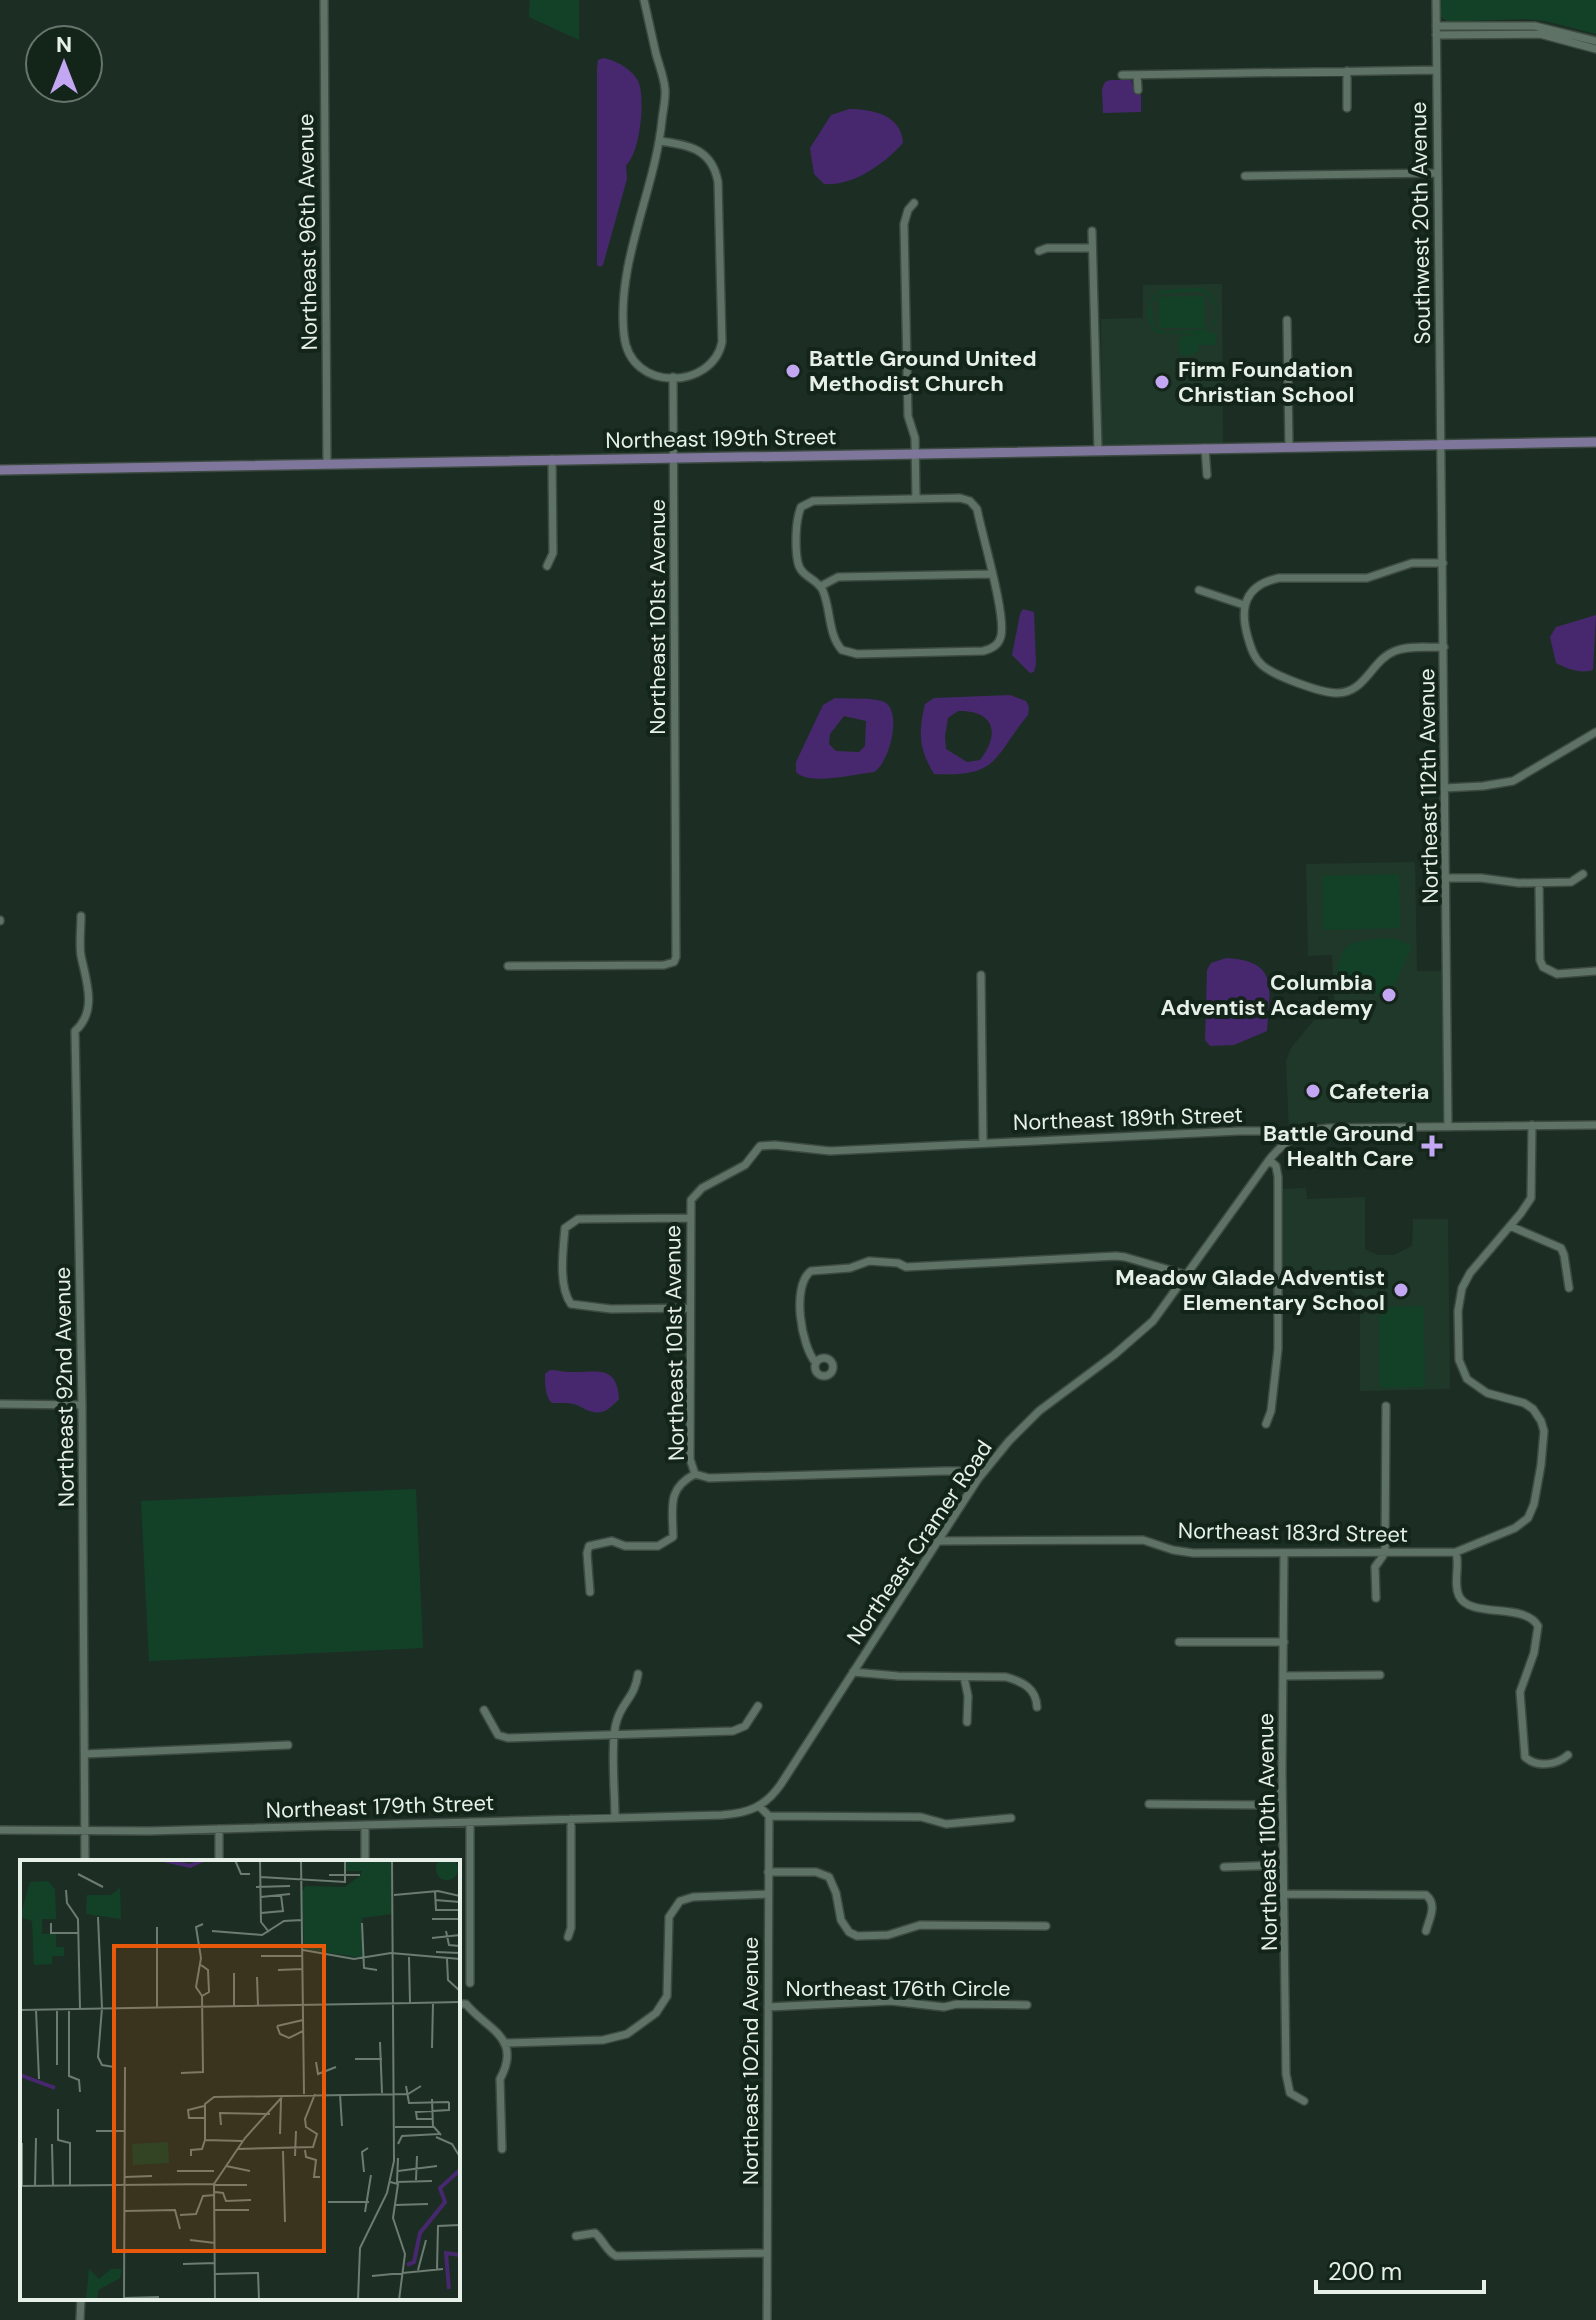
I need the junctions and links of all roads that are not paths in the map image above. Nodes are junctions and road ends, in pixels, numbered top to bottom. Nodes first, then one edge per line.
1 (324, 0) edge
2 (644, 0) edge
3 (1436, 0) edge
4 (1436, 30) junction
5 (1596, 41) edge
6 (1585, 42) junction
7 (1596, 49) edge
8 (1436, 70) junction
9 (1347, 71) junction
10 (1122, 75) dead end
11 (1137, 75) junction
12 (1138, 90) dead end
13 (1347, 108) dead end
14 (660, 141) junction
15 (1437, 173) junction
16 (1245, 176) dead end
17 (914, 203) dead end
18 (1092, 231) dead end
19 (1092, 248) junction
20 (1039, 251) dead end
21 (1287, 320) dead end
22 (673, 377) junction
23 (1596, 442) edge
24 (1442, 445) junction
25 (1289, 446) junction
26 (1205, 448) junction
27 (1098, 449) junction
28 (915, 453) junction
29 (674, 458) junction
30 (552, 459) junction
31 (327, 463) junction
32 (0, 470) edge
33 (1207, 475) dead end
34 (916, 499) junction
35 (1443, 563) junction
36 (547, 566) dead end
37 (991, 574) junction
38 (821, 586) junction
39 (1199, 590) dead end
40 (1244, 605) junction
41 (1444, 647) junction
42 (1596, 732) edge
43 (1445, 788) junction
44 (1583, 874) dead end
45 (1446, 878) junction
46 (1539, 883) junction
47 (81, 916) dead end
48 (508, 966) dead end
49 (1596, 971) edge
50 (981, 975) dead end
51 (1532, 1125) junction
52 (1596, 1125) edge
53 (1448, 1127) junction
54 (1288, 1139) junction
55 (983, 1142) junction
56 (1269, 1160) junction
57 (689, 1214) junction
58 (1510, 1226) junction
59 (1187, 1275) junction
60 (1569, 1288) dead end
61 (689, 1308) junction
62 (816, 1363) dead end
63 (0, 1404) edge
64 (82, 1405) junction
65 (1386, 1406) dead end
66 (1266, 1424) dead end
67 (695, 1474) junction
68 (978, 1479) junction
69 (938, 1541) junction
70 (1456, 1552) junction
71 (1284, 1553) junction
72 (1385, 1553) junction
73 (590, 1592) dead end
74 (1376, 1598) dead end
75 (1179, 1642) dead end
76 (1284, 1642) junction
77 (853, 1672) junction
78 (638, 1674) dead end
79 (1380, 1675) dead end
80 (1283, 1676) junction
81 (964, 1677) junction
82 (758, 1706) dead end
83 (1037, 1707) dead end
84 (484, 1710) dead end
85 (967, 1722) dead end
86 (614, 1735) junction
87 (288, 1745) dead end
88 (85, 1754) junction
89 (1568, 1755) dead end
90 (1283, 1788) junction
91 (1149, 1804) dead end
92 (760, 1807) junction
93 (769, 1816) junction
94 (615, 1818) junction
95 (1011, 1818) dead end
96 (571, 1819) junction
97 (470, 1822) junction
98 (365, 1825) junction
99 (219, 1829) junction
100 (0, 1830) edge
101 (86, 1830) junction
102 (85, 1860) edge
103 (219, 1860) edge
104 (365, 1860) edge
105 (1283, 1865) junction
106 (1224, 1867) dead end
107 (768, 1872) junction
108 (768, 1894) junction
109 (1286, 1894) junction
110 (1046, 1926) dead end
111 (1426, 1931) dead end
112 (568, 1937) dead end
113 (470, 1983) dead end
114 (460, 2004) edge
115 (1027, 2005) dead end
116 (768, 2007) junction
117 (504, 2043) junction
118 (1304, 2101) dead end
119 (502, 2149) dead end
120 (576, 2236) dead end
121 (767, 2253) junction
122 (81, 2300) edge
123 (80, 2320) edge
124 (767, 2320) edge

1 - 31 street, Northeast 96th Avenue
2 - 14 street
3 - 4 street, Southwest 20th Avenue
4 - 6 street
4 - 8 street, Southwest 20th Avenue
5 - 6 street
6 - 7 street
8 - 9 street
8 - 15 street, Southwest 20th Avenue
9 - 11 street
9 - 13 street
10 - 11 street
11 - 12 street
14 - 22 street
14 - 22 street
15 - 16 street
15 - 24 street, Southwest 20th Avenue
17 - 28 street
18 - 19 street
19 - 20 street
19 - 27 street
21 - 25 street
22 - 29 street, Northeast 101st Avenue
23 - 24 main road, Northeast 199th Street
24 - 25 main road, Northeast 199th Street
24 - 35 street, Northeast 112th Avenue
25 - 26 main road, Northeast 199th Street
26 - 27 main road, Northeast 199th Street
26 - 33 street
27 - 28 main road, Northeast 199th Street
28 - 29 main road, Northeast 199th Street
28 - 34 street
29 - 30 main road, Northeast 199th Street
29 - 48 street, Northeast 101st Avenue
30 - 31 main road, Northeast 199th Street
30 - 36 street
31 - 32 main road, Northeast 199th Street
34 - 37 street
34 - 38 street
35 - 40 street
35 - 41 street, Northeast 112th Avenue
37 - 38 street
37 - 38 street
39 - 40 street
40 - 41 street
41 - 43 street, Northeast 112th Avenue
42 - 43 street
43 - 45 street, Northeast 112th Avenue
44 - 46 street
45 - 46 street
45 - 53 street, Northeast 112th Avenue
46 - 49 street
47 - 64 street, Northeast 92nd Avenue
50 - 55 street
51 - 52 street, Northeast 189th Street
51 - 53 street, Northeast 189th Street
51 - 58 street
53 - 54 street, Northeast 189th Street
54 - 55 street, Northeast 189th Street
54 - 56 street, Northeast Cramer Road
55 - 57 street, Northeast 189th Street
56 - 59 street, Northeast Cramer Road
56 - 66 street
57 - 61 street, Northeast 101st Avenue
57 - 61 street
58 - 60 street
58 - 70 street
59 - 62 street
59 - 68 street, Northeast Cramer Road
61 - 67 street, Northeast 101st Avenue
63 - 64 street
64 - 88 street, Northeast 92nd Avenue
65 - 72 street
67 - 68 street
67 - 73 street
68 - 69 street, Northeast Cramer Road
69 - 71 street, Northeast 183rd Street
69 - 77 street, Northeast Cramer Road
70 - 72 street, Northeast 183rd Street
70 - 89 street
71 - 72 street, Northeast 183rd Street
71 - 76 street, Northeast 110th Avenue
72 - 74 street
75 - 76 street
76 - 80 street, Northeast 110th Avenue
77 - 81 street
77 - 92 street, Northeast Cramer Road
78 - 86 street
79 - 80 street
80 - 90 street, Northeast 110th Avenue
81 - 83 street
81 - 85 street
82 - 86 street
84 - 86 street
86 - 94 street
87 - 88 street
88 - 101 street, Northeast 92nd Avenue
90 - 91 street
90 - 105 street, Northeast 110th Avenue
92 - 93 street
92 - 94 street, Northeast 179th Street
93 - 95 street
93 - 107 street, Northeast 102nd Avenue
94 - 96 street, Northeast 179th Street
96 - 97 street, Northeast 179th Street
96 - 112 street
97 - 98 street, Northeast 179th Street
97 - 113 street
98 - 99 street, Northeast 179th Street
98 - 104 street
99 - 101 street, Northeast 179th Street
99 - 103 street
100 - 101 street, Northeast 179th Street
101 - 102 street, Northeast 92nd Avenue
105 - 106 street
105 - 109 street, Northeast 110th Avenue
107 - 108 street, Northeast 102nd Avenue
107 - 110 street
108 - 116 street, Northeast 102nd Avenue
108 - 117 street
109 - 111 street
109 - 118 street, Northeast 110th Avenue
114 - 117 street
115 - 116 street, Northeast 176th Circle
116 - 121 street, Northeast 102nd Avenue
117 - 119 street
120 - 121 street
121 - 124 street, Northeast 102nd Avenue
122 - 123 street

